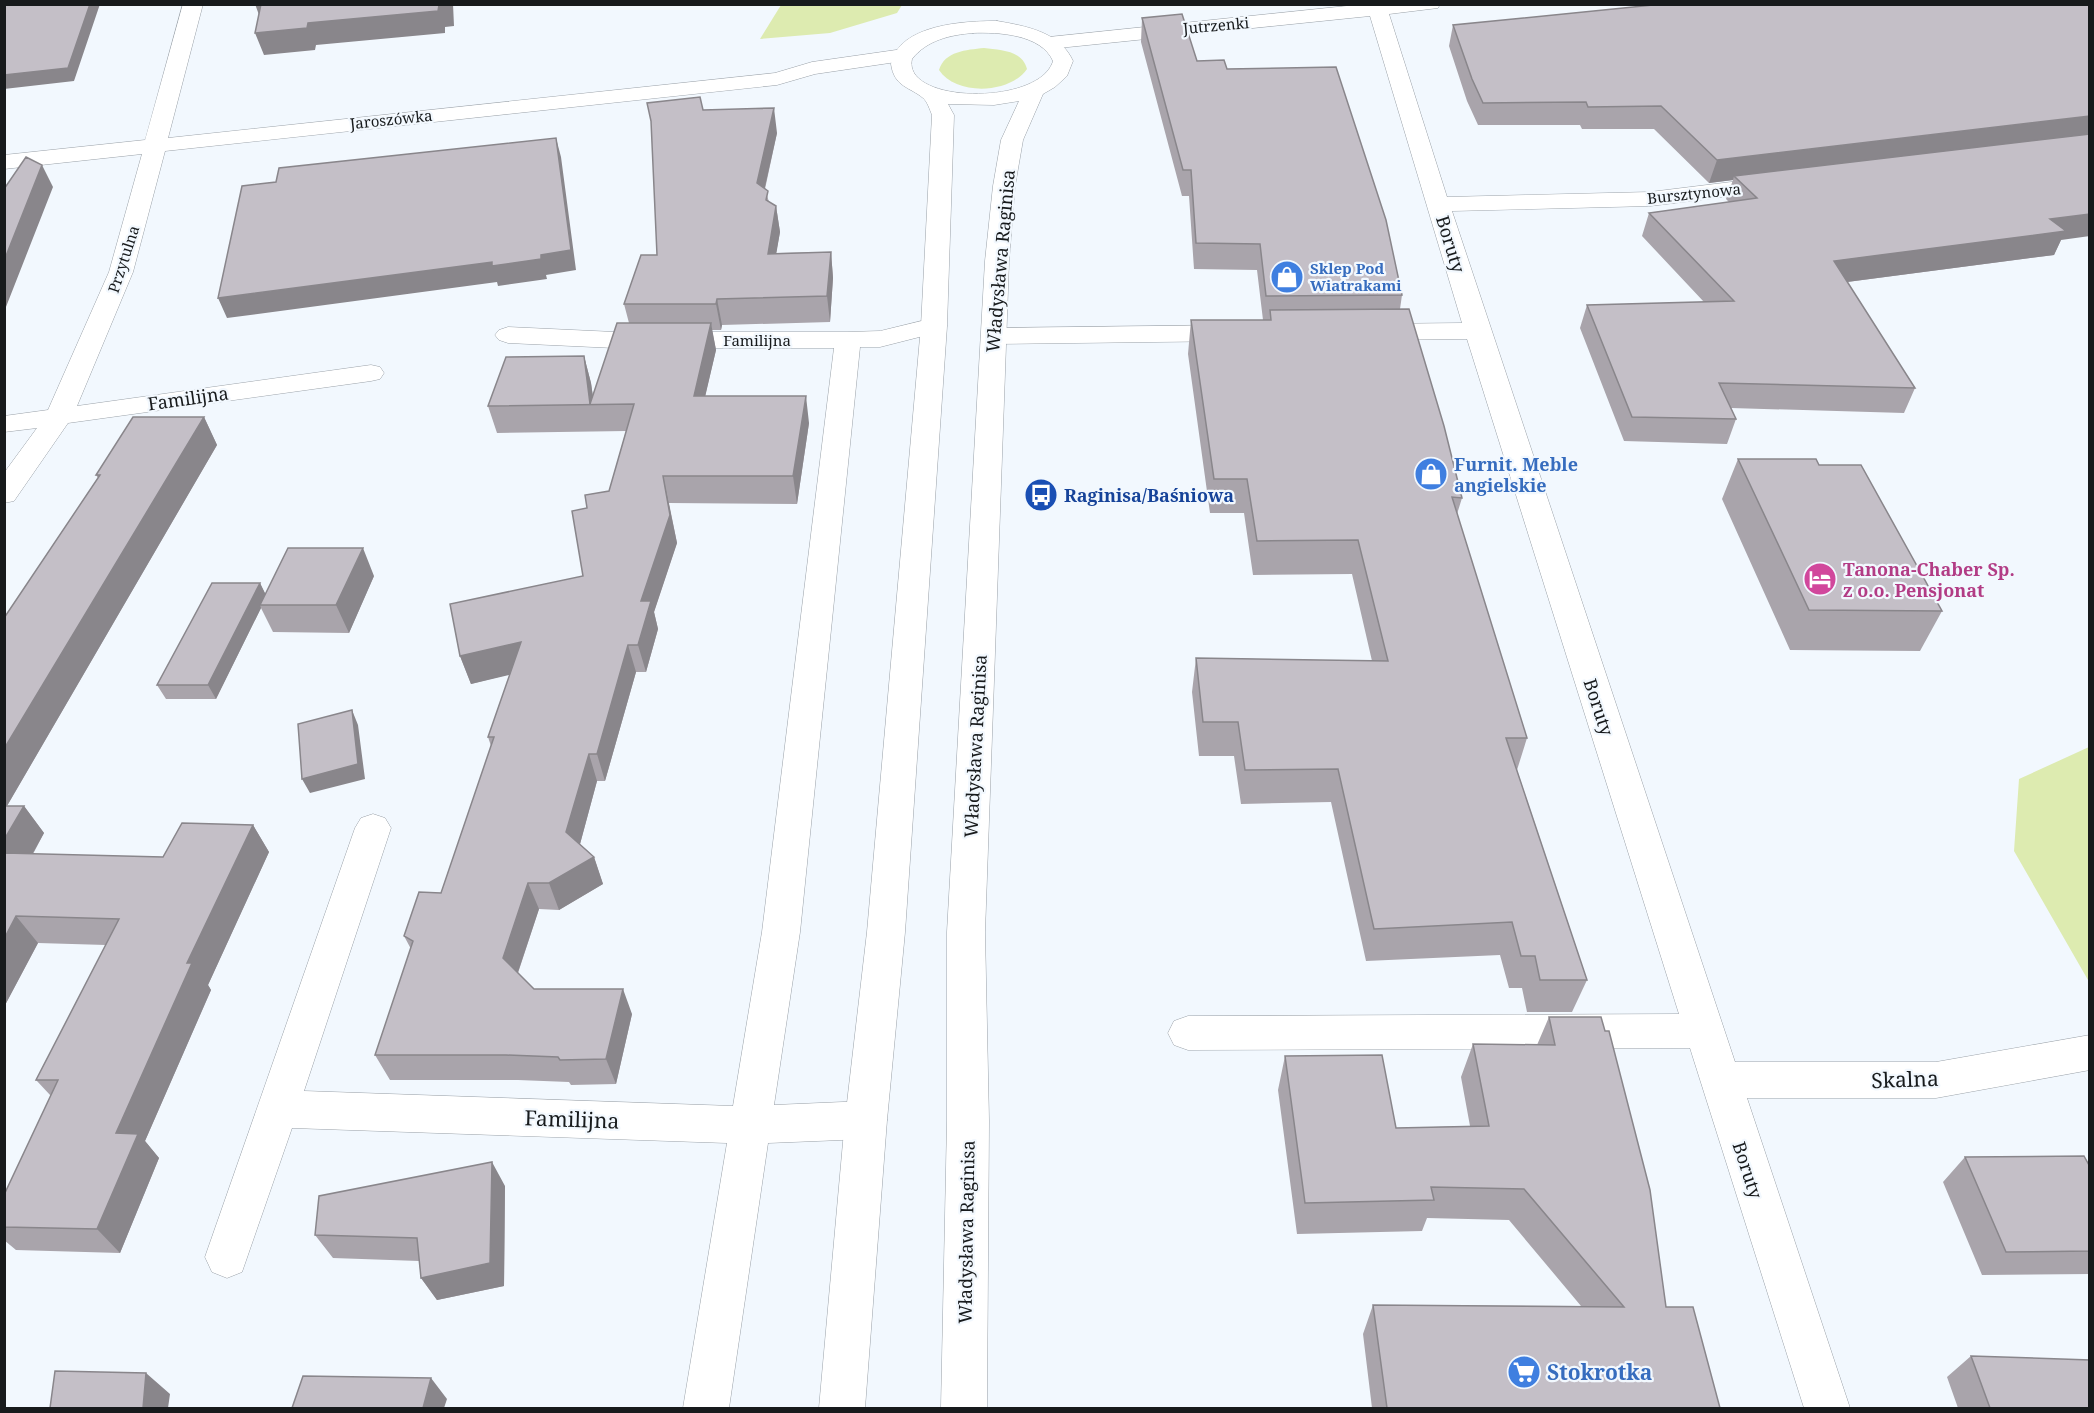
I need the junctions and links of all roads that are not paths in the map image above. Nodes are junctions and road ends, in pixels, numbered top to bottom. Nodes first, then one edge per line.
1 (194, 4) edge
2 (1431, 4) edge
3 (1377, 7) edge
4 (955, 12) dead end
5 (1021, 13) dead end
6 (1311, 16) junction
7 (938, 33) junction
8 (1044, 40) junction
9 (903, 55) junction
10 (1076, 62) junction
11 (906, 78) junction
12 (777, 79) junction
13 (1034, 91) junction
14 (931, 93) junction
15 (155, 144) junction
16 (4, 162) edge
17 (1792, 182) edge
18 (1439, 204) junction
19 (934, 326) junction
20 (1477, 331) junction
21 (1347, 332) edge
22 (1264, 333) edge
23 (508, 335) dead end
24 (994, 336) junction
25 (848, 340) junction
26 (371, 373) dead end
27 (58, 416) junction
28 (4, 424) edge
29 (4, 494) edge
30 (373, 828) dead end
31 (1703, 1031) junction
32 (1188, 1033) dead end
33 (2090, 1052) edge
34 (1719, 1080) junction
35 (277, 1109) junction
36 (866, 1120) junction
37 (750, 1125) junction
38 (227, 1257) dead end
39 (706, 1408) edge
40 (842, 1408) edge
41 (964, 1408) edge
42 (1827, 1408) edge

1 - 15 street, Przytulna
2 - 3 street, Jutrzenki
3 - 6 street, Jutrzenki
3 - 18 street, Boruty
4 - 7 street
5 - 8 street
6 - 8 street, Jutrzenki
6 - 10 street, Jutrzenki
7 - 8 street
7 - 9 street
8 - 10 street
9 - 11 street
9 - 12 street, Jaroszówka
10 - 13 street
11 - 12 street, Jaroszówka
11 - 14 street
12 - 15 street, Jaroszówka
13 - 14 street
13 - 24 street, Władysława Raginisa
14 - 19 street
15 - 16 street, Jaroszówka
15 - 27 street, Przytulna
17 - 18 street, Bursztynowa
18 - 20 street, Boruty
19 - 25 street, Familijna
19 - 36 street
20 - 21 street
20 - 31 street, Boruty
22 - 24 street
23 - 25 street, Familijna
24 - 41 street, Władysława Raginisa
25 - 37 street
26 - 27 street, Familijna
27 - 28 street, Familijna
27 - 29 street, Przytulna
30 - 35 street
31 - 32 street
31 - 34 street, Boruty
33 - 34 street, Skalna
34 - 42 street, Boruty
35 - 37 street, Familijna
35 - 38 street
36 - 37 street, Familijna
36 - 40 street
37 - 39 street

